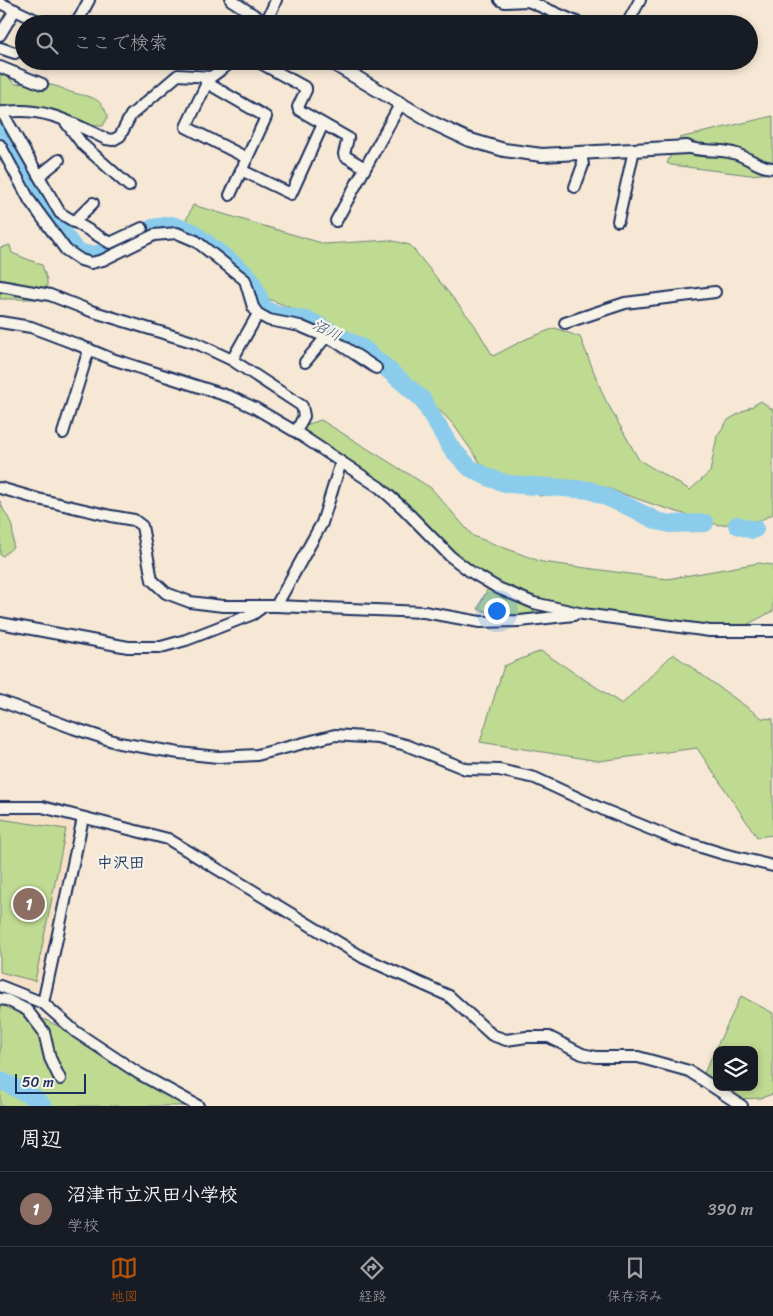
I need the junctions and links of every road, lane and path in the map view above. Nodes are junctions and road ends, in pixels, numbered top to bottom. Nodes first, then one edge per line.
1 (89, 0) edge
2 (231, 0) edge
3 (276, 0) edge
4 (500, 0) edge
5 (529, 0) edge
6 (640, 0) edge
7 (0, 3) edge
8 (15, 10) junction
9 (25, 15) edge
10 (81, 15) edge
11 (254, 15) edge
12 (270, 15) edge
13 (562, 15) edge
14 (632, 15) edge
15 (0, 35) edge
16 (0, 48) edge
17 (15, 53) dead end
18 (0, 67) edge
19 (221, 70) edge
20 (273, 70) edge
21 (344, 70) edge
22 (205, 80) junction
23 (42, 84) dead end
24 (401, 103) junction
25 (1, 112) edge
26 (62, 117) junction
27 (323, 124) junction
28 (0, 145) edge
29 (687, 147) joint
30 (634, 150) junction
31 (581, 153) junction
32 (247, 158) junction
33 (59, 160) dead end
34 (365, 168) junction
35 (773, 168) edge
36 (241, 170) junction
37 (39, 176) junction
38 (130, 186) dead end
39 (575, 187) dead end
40 (230, 195) dead end
41 (93, 202) dead end
42 (336, 221) dead end
43 (618, 221) dead end
44 (74, 222) junction
45 (142, 228) dead end
46 (0, 286) edge
47 (715, 292) dead end
48 (258, 314) junction
49 (0, 322) edge
50 (565, 323) dead end
51 (326, 337) junction
52 (89, 349) junction
53 (232, 360) junction
54 (305, 362) dead end
55 (376, 368) dead end
56 (296, 432) junction
57 (63, 433) dead end
58 (341, 462) junction
59 (0, 488) edge
60 (264, 606) junction
61 (276, 606) junction
62 (583, 614) junction
63 (0, 623) edge
64 (773, 631) edge
65 (0, 701) edge
66 (0, 807) edge
67 (84, 818) junction
68 (773, 866) edge
69 (0, 986) edge
70 (0, 999) edge
71 (43, 1003) junction
72 (60, 1079) dead end
73 (198, 1106) edge
74 (742, 1106) edge

1 - 10 street
2 - 11 street
3 - 12 street
4 - 5 street
5 - 13 street
6 - 14 street
7 - 8 street
8 - 9 street
8 - 15 street
16 - 17 street
18 - 23 street
19 - 22 street
20 - 27 street
21 - 24 street
22 - 26 street
22 - 32 street
22 - 32 street
24 - 31 street
24 - 34 street
25 - 26 street
25 - 37 street
26 - 38 street
27 - 34 street
27 - 36 street
28 - 48 street
29 - 30 street
29 - 35 street
30 - 31 street
30 - 43 street
31 - 39 street
32 - 36 street
33 - 37 street
34 - 42 street
36 - 40 street
37 - 44 street
41 - 44 street
44 - 45 street
46 - 53 street
47 - 50 street
48 - 51 street
48 - 53 street
49 - 52 street
51 - 54 street
51 - 55 street
52 - 56 street
52 - 57 street
53 - 56 street
56 - 58 street
58 - 61 street
58 - 62 street
59 - 60 street
60 - 61 street
60 - 63 street
61 - 62 street
62 - 64 street
65 - 68 street
66 - 67 street
67 - 71 street
67 - 74 street
69 - 71 street
70 - 72 street
71 - 73 street

